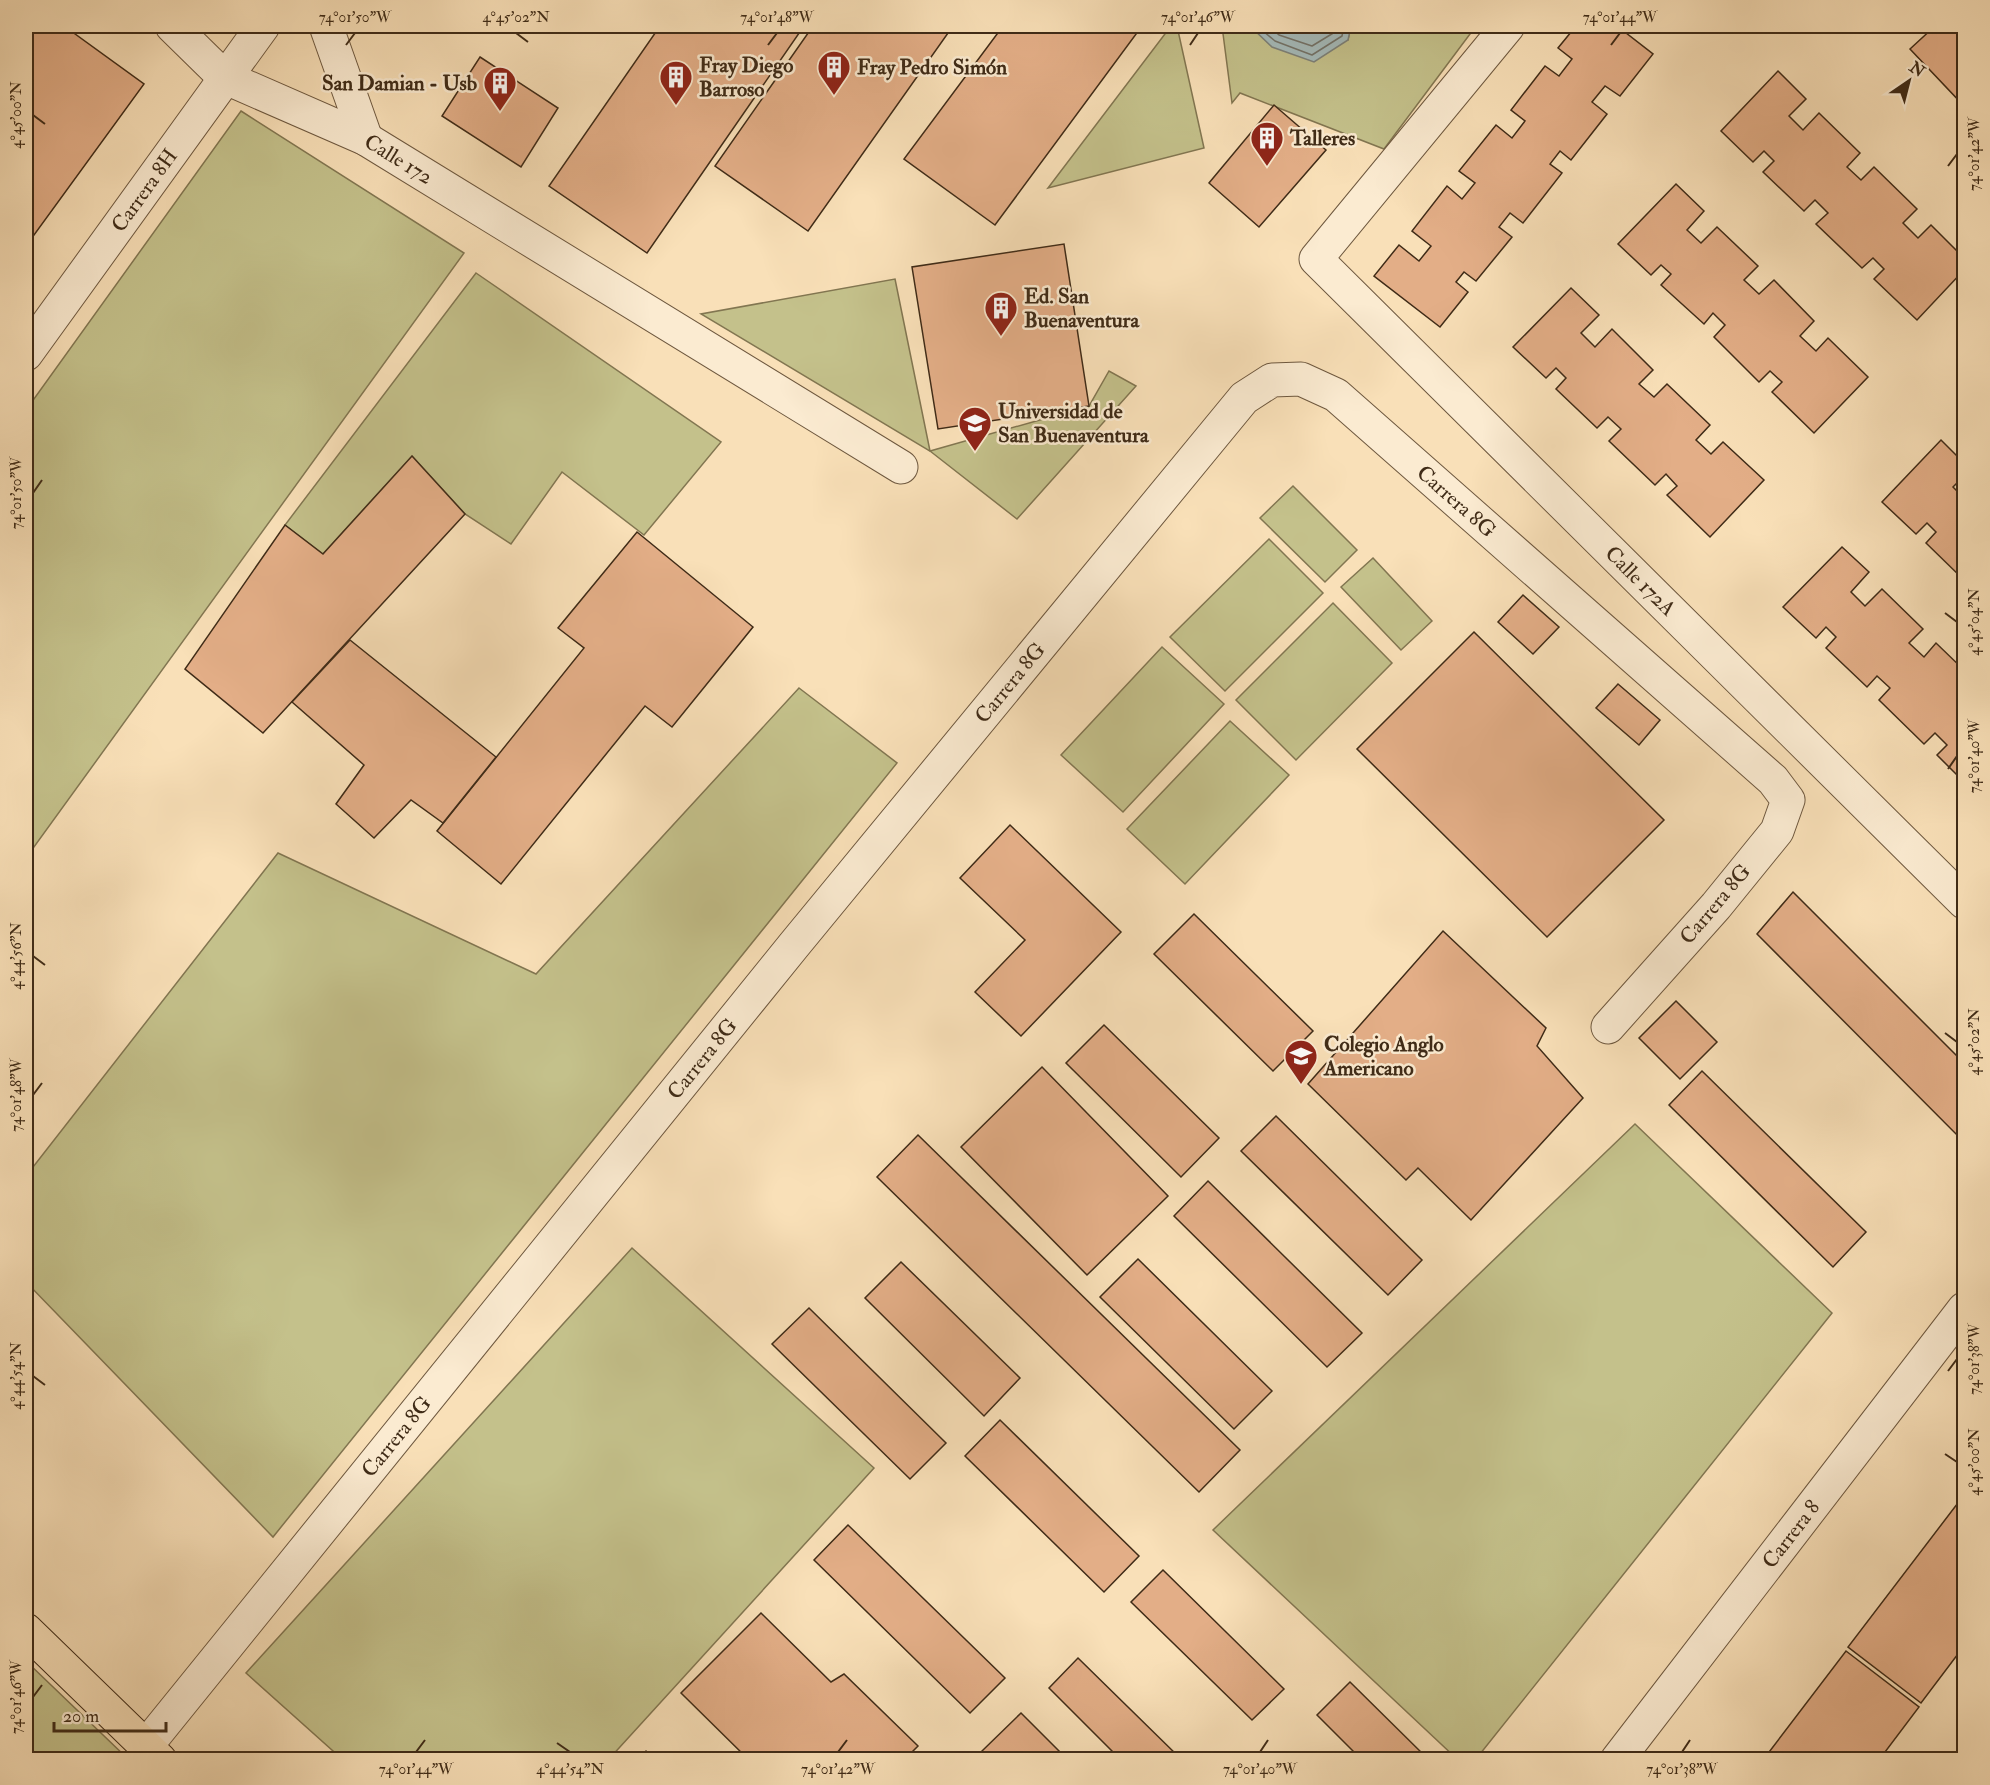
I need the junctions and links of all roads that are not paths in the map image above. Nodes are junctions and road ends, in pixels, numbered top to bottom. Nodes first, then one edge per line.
1 (172, 26) edge
2 (262, 26) edge
3 (326, 26) edge
4 (1508, 26) edge
5 (225, 77) junction
6 (366, 139) junction
7 (26, 354) edge
8 (901, 467) dead end
9 (1965, 902) edge
10 (1608, 1027) dead end
11 (1965, 1308) edge
12 (26, 1630) edge
13 (153, 1753) edge
14 (1617, 1760) edge

1 - 5 street, Calle 172
2 - 5 street, Carrera 8H
3 - 6 street
4 - 9 street, Calle 172A
5 - 6 street, Calle 172
5 - 7 street, Carrera 8H
6 - 8 street, Calle 172
10 - 13 street, Carrera 8G
11 - 14 street, Carrera 8
12 - 13 main road

